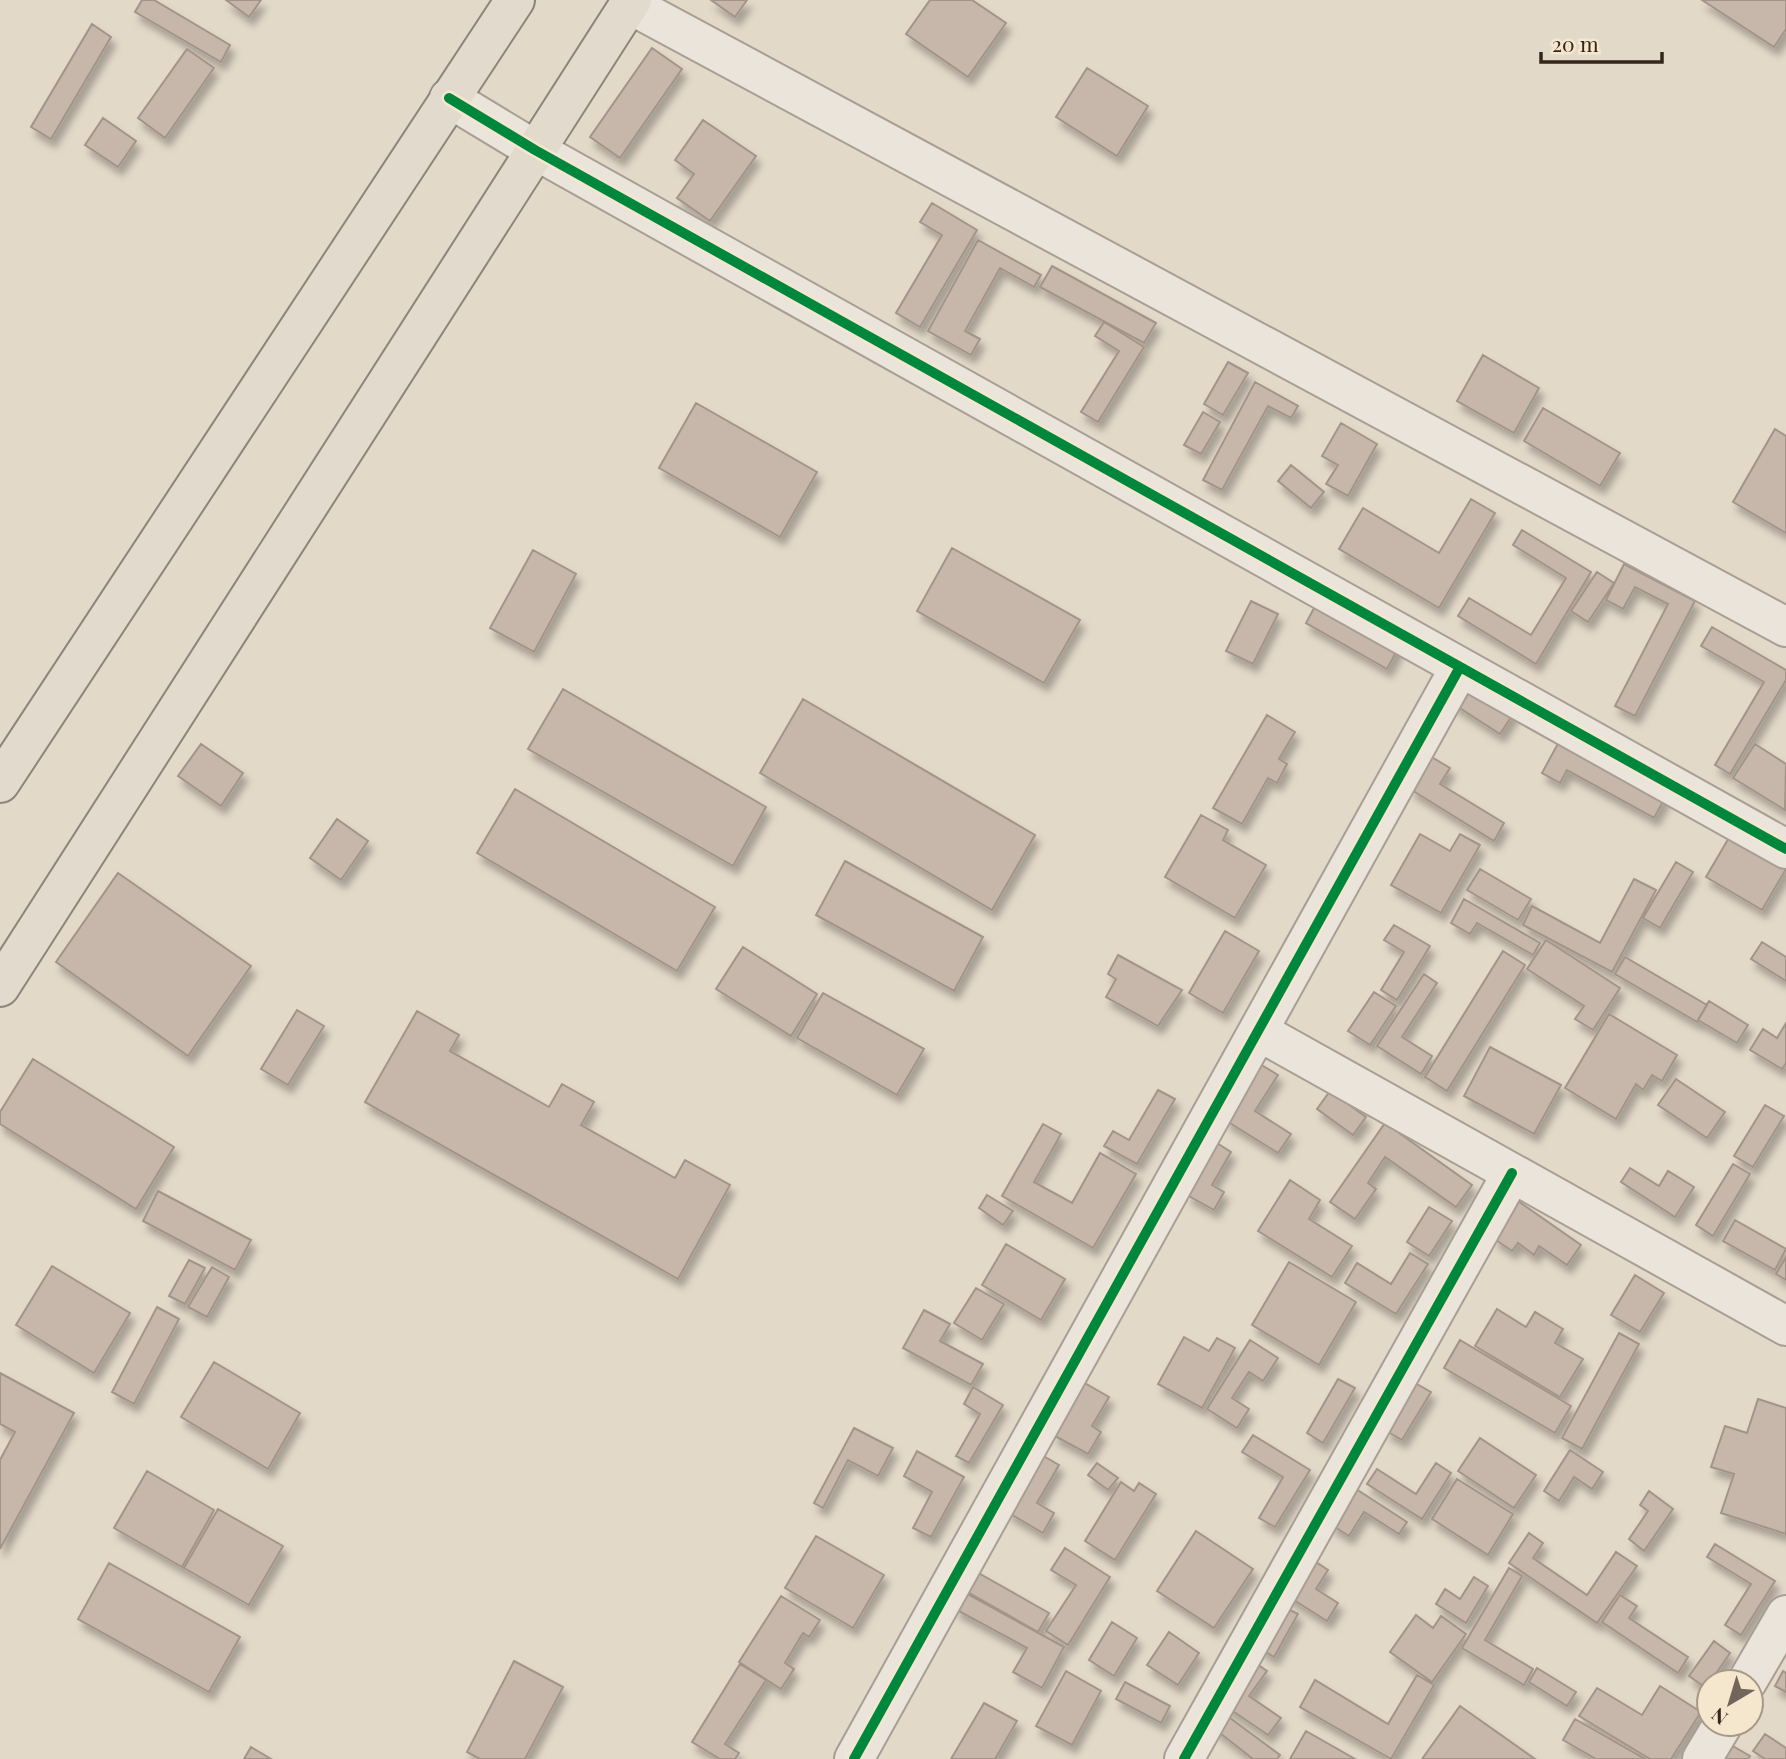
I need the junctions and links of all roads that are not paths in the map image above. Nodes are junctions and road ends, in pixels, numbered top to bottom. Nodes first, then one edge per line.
1 (514, 0) edge
2 (631, 2) edge
3 (449, 98) junction
4 (535, 150) junction
5 (1786, 627) edge
6 (1460, 667) junction
7 (0, 783) edge
8 (1786, 849) edge
9 (0, 987) edge
10 (1258, 1031) junction
11 (1512, 1173) junction
12 (1786, 1326) edge
13 (1786, 1615) edge
14 (1755, 1668) edge
15 (1715, 1738) edge
16 (854, 1759) edge
17 (1184, 1759) edge
18 (1702, 1759) edge

1 - 3 main road
2 - 4 main road
2 - 5 street
3 - 4 street
3 - 7 main road
4 - 6 street
4 - 9 main road
6 - 8 street
6 - 10 street
10 - 11 street
10 - 16 street
11 - 12 street
11 - 17 street
13 - 14 street
15 - 18 street

